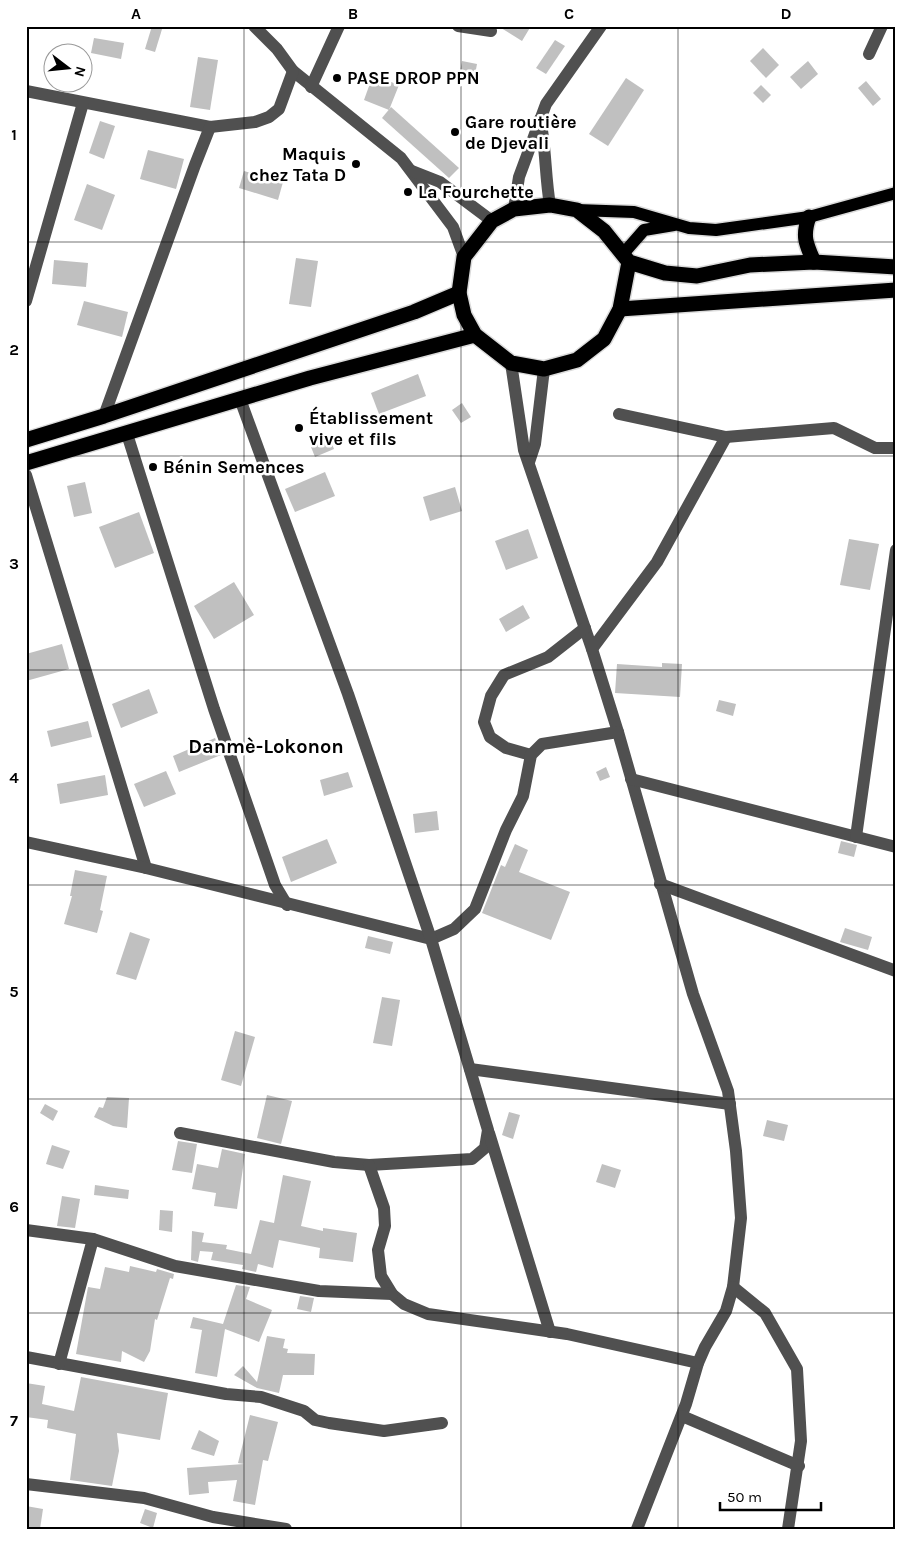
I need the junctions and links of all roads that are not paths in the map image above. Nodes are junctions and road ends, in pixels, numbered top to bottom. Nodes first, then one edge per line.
1 (254, 26) edge
2 (339, 26) edge
3 (458, 26) edge
4 (601, 26) edge
5 (882, 26) edge
6 (491, 31) dead end
7 (869, 54) dead end
8 (293, 71) junction
9 (311, 86) junction
10 (26, 91) edge
11 (83, 103) junction
12 (540, 119) junction
13 (210, 127) junction
14 (412, 171) junction
15 (896, 193) edge
16 (550, 205) junction
17 (514, 209) junction
18 (577, 210) junction
19 (809, 217) junction
20 (492, 221) junction
21 (678, 224) junction
22 (464, 258) junction
23 (626, 258) junction
24 (814, 262) junction
25 (896, 267) edge
26 (896, 290) edge
27 (459, 293) junction
28 (26, 301) edge
29 (620, 309) junction
30 (475, 335) junction
31 (511, 363) junction
32 (544, 369) junction
33 (240, 399) junction
34 (619, 414) dead end
35 (104, 416) junction
36 (127, 434) junction
37 (726, 437) junction
38 (26, 440) edge
39 (896, 448) edge
40 (529, 462) junction
41 (26, 463) edge
42 (26, 475) edge
43 (896, 550) edge
44 (585, 628) junction
45 (592, 649) junction
46 (618, 732) junction
47 (532, 755) junction
48 (631, 779) junction
49 (856, 837) junction
50 (26, 842) edge
51 (896, 847) edge
52 (146, 868) junction
53 (660, 884) junction
54 (287, 905) junction
55 (431, 939) junction
56 (896, 971) edge
57 (470, 1069) junction
58 (730, 1104) junction
59 (488, 1130) junction
60 (180, 1132) dead end
61 (369, 1166) junction
62 (26, 1230) edge
63 (93, 1239) junction
64 (733, 1287) junction
65 (392, 1294) junction
66 (550, 1332) junction
67 (26, 1357) edge
68 (698, 1363) junction
69 (60, 1364) junction
70 (682, 1416) junction
71 (442, 1423) dead end
72 (799, 1466) junction
73 (26, 1484) edge
74 (286, 1529) edge
75 (638, 1529) edge
76 (788, 1529) edge

1 - 8 street
2 - 9 street
3 - 6 street
4 - 12 street
5 - 7 street
8 - 9 street
8 - 13 street
9 - 14 street
10 - 11 street
11 - 13 street
11 - 28 street
12 - 16 street
12 - 17 street
13 - 35 street
14 - 20 street
14 - 22 street
15 - 19 main road
16 - 17 highway
16 - 18 highway
17 - 20 highway
18 - 21 main road
18 - 23 highway
19 - 21 main road
19 - 24 highway
20 - 22 highway
21 - 23 main road
22 - 27 highway
23 - 24 highway
23 - 29 highway
24 - 25 highway
26 - 29 highway
27 - 30 highway
27 - 35 highway
29 - 32 highway
30 - 31 highway
30 - 33 highway
31 - 32 highway
31 - 40 street
32 - 40 street
33 - 36 highway
33 - 55 street
34 - 37 street
35 - 38 highway
36 - 41 highway
36 - 54 street
37 - 39 street
37 - 45 street
40 - 44 street
42 - 52 street
43 - 49 street
44 - 45 street
44 - 47 street
45 - 46 street
46 - 47 street
46 - 48 street
47 - 55 street
48 - 49 street
48 - 53 street
49 - 51 street
50 - 52 street
52 - 54 street
53 - 56 street
53 - 58 street
54 - 55 street
55 - 57 street
57 - 58 street
57 - 59 street
58 - 64 street
59 - 61 street
59 - 66 street
60 - 61 street
61 - 65 street
62 - 63 street
63 - 65 street
63 - 69 street
64 - 68 street
64 - 72 street
65 - 66 street
66 - 68 street
67 - 69 street
68 - 70 street
69 - 71 street
70 - 72 street
70 - 75 street
72 - 76 street
73 - 74 street

